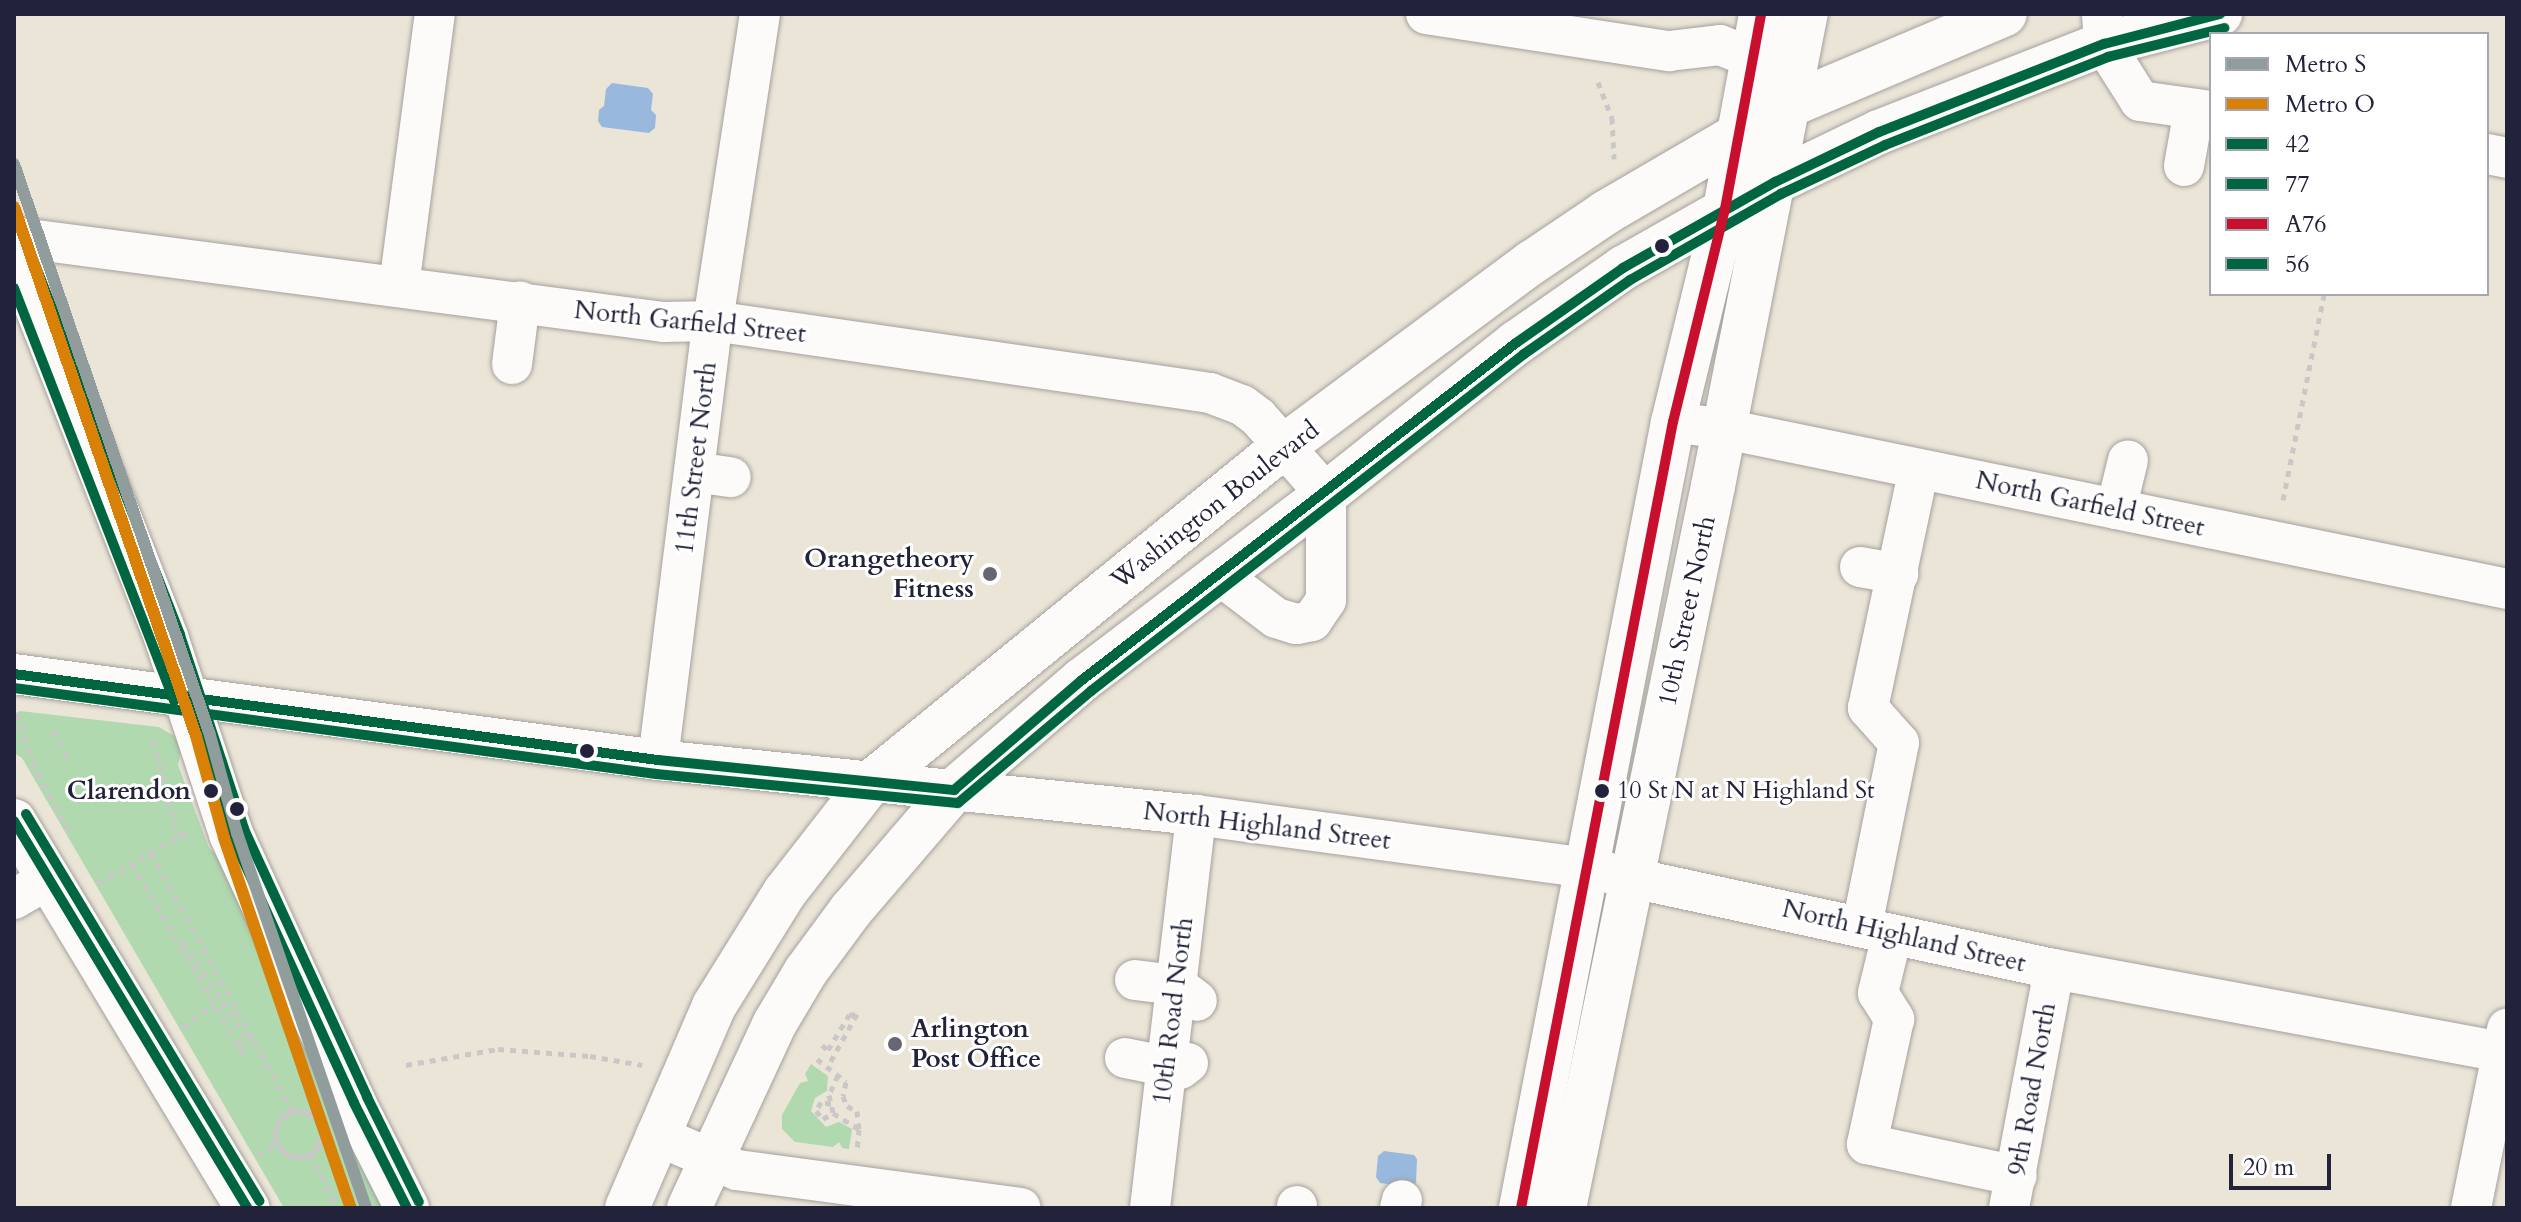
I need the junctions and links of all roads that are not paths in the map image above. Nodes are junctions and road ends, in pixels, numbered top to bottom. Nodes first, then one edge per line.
1 (435, 14) edge
2 (760, 14) edge
3 (1426, 14) edge
4 (1761, 14) edge
5 (1806, 14) edge
6 (2220, 14) edge
7 (1987, 17) edge
8 (2103, 29) edge
9 (1752, 58) junction
10 (1790, 105) junction
11 (2203, 110) edge
12 (1742, 130) junction
13 (2184, 166) dead end
14 (1775, 182) junction
15 (1725, 209) junction
16 (14, 237) edge
17 (14, 249) edge
18 (399, 286) junction
19 (520, 302) junction
20 (713, 321) junction
21 (512, 364) dead end
22 (1673, 422) junction
23 (1725, 429) junction
24 (1283, 447) junction
25 (2128, 460) dead end
26 (1919, 469) junction
27 (1326, 494) junction
28 (2116, 509) junction
29 (1218, 574) junction
30 (2507, 589) edge
31 (14, 674) edge
32 (187, 696) junction
33 (658, 760) junction
34 (869, 784) junction
35 (954, 790) junction
36 (1196, 815) junction
37 (14, 821) edge
38 (1586, 868) junction
39 (1633, 877) junction
40 (31, 889) edge
41 (1877, 931) junction
42 (1136, 969) dead end
43 (2054, 969) junction
44 (1177, 975) junction
45 (2505, 1045) edge
46 (1125, 1058) dead end
47 (1167, 1064) junction
48 (656, 1135) junction
49 (709, 1159) junction
50 (2013, 1192) edge
51 (829, 1196) edge
52 (938, 1202) edge
53 (247, 1208) edge
54 (407, 1208) edge
55 (627, 1208) edge
56 (689, 1208) edge
57 (1020, 1208) edge
58 (1150, 1208) edge
59 (1521, 1208) edge
60 (1564, 1208) edge
61 (2471, 1208) edge

1 - 18 street
2 - 20 street, 11th Street North
3 - 9 street
4 - 9 main road, 10th Street North
5 - 10 main road, 10th Street North
6 - 8 main road
7 - 10 main road, Washington Boulevard
8 - 11 street
8 - 14 main road
9 - 10 street
9 - 12 main road, 10th Street North
10 - 12 main road, Washington Boulevard
10 - 14 main road, 10th Street North
11 - 13 street
12 - 15 main road, 10th Street North
12 - 24 main road, Washington Boulevard
14 - 15 main road
14 - 23 main road, 10th Street North
15 - 22 main road, 10th Street North
15 - 27 main road
16 - 18 street, North Garfield Street
17 - 32 main road
18 - 19 street, North Garfield Street
19 - 20 street, North Garfield Street
19 - 21 street
20 - 24 street, North Garfield Street
20 - 33 street, 11th Street North
22 - 23 street, North Garfield Street
22 - 38 main road, 10th Street North
23 - 26 street, North Garfield Street
23 - 39 main road, 10th Street North
24 - 27 street, North Garfield Street
24 - 34 main road, Washington Boulevard
25 - 28 street
26 - 28 street, North Garfield Street
26 - 41 street
27 - 29 main road
27 - 29 street
28 - 30 street, North Garfield Street
29 - 35 main road
31 - 32 street, North Highland Street
32 - 33 street, North Highland Street
32 - 54 main road
33 - 34 street, North Highland Street
34 - 35 street, North Highland Street
34 - 48 main road, Washington Boulevard
35 - 36 street, North Highland Street
35 - 49 main road
36 - 38 street, North Highland Street
36 - 44 street, 10th Road North
37 - 40 main road
38 - 39 street, North Highland Street
38 - 59 main road, 10th Street North
39 - 41 street, North Highland Street
39 - 60 main road, 10th Street North
40 - 53 main road
41 - 43 street, North Highland Street
41 - 50 street
42 - 44 street
43 - 45 street, North Highland Street
43 - 50 street, 9th Road North
44 - 47 street, 10th Road North
45 - 61 street
46 - 47 street
47 - 58 street, 10th Road North
48 - 49 street
48 - 55 main road, Washington Boulevard
49 - 51 street
49 - 56 main road
51 - 52 street
52 - 57 street

